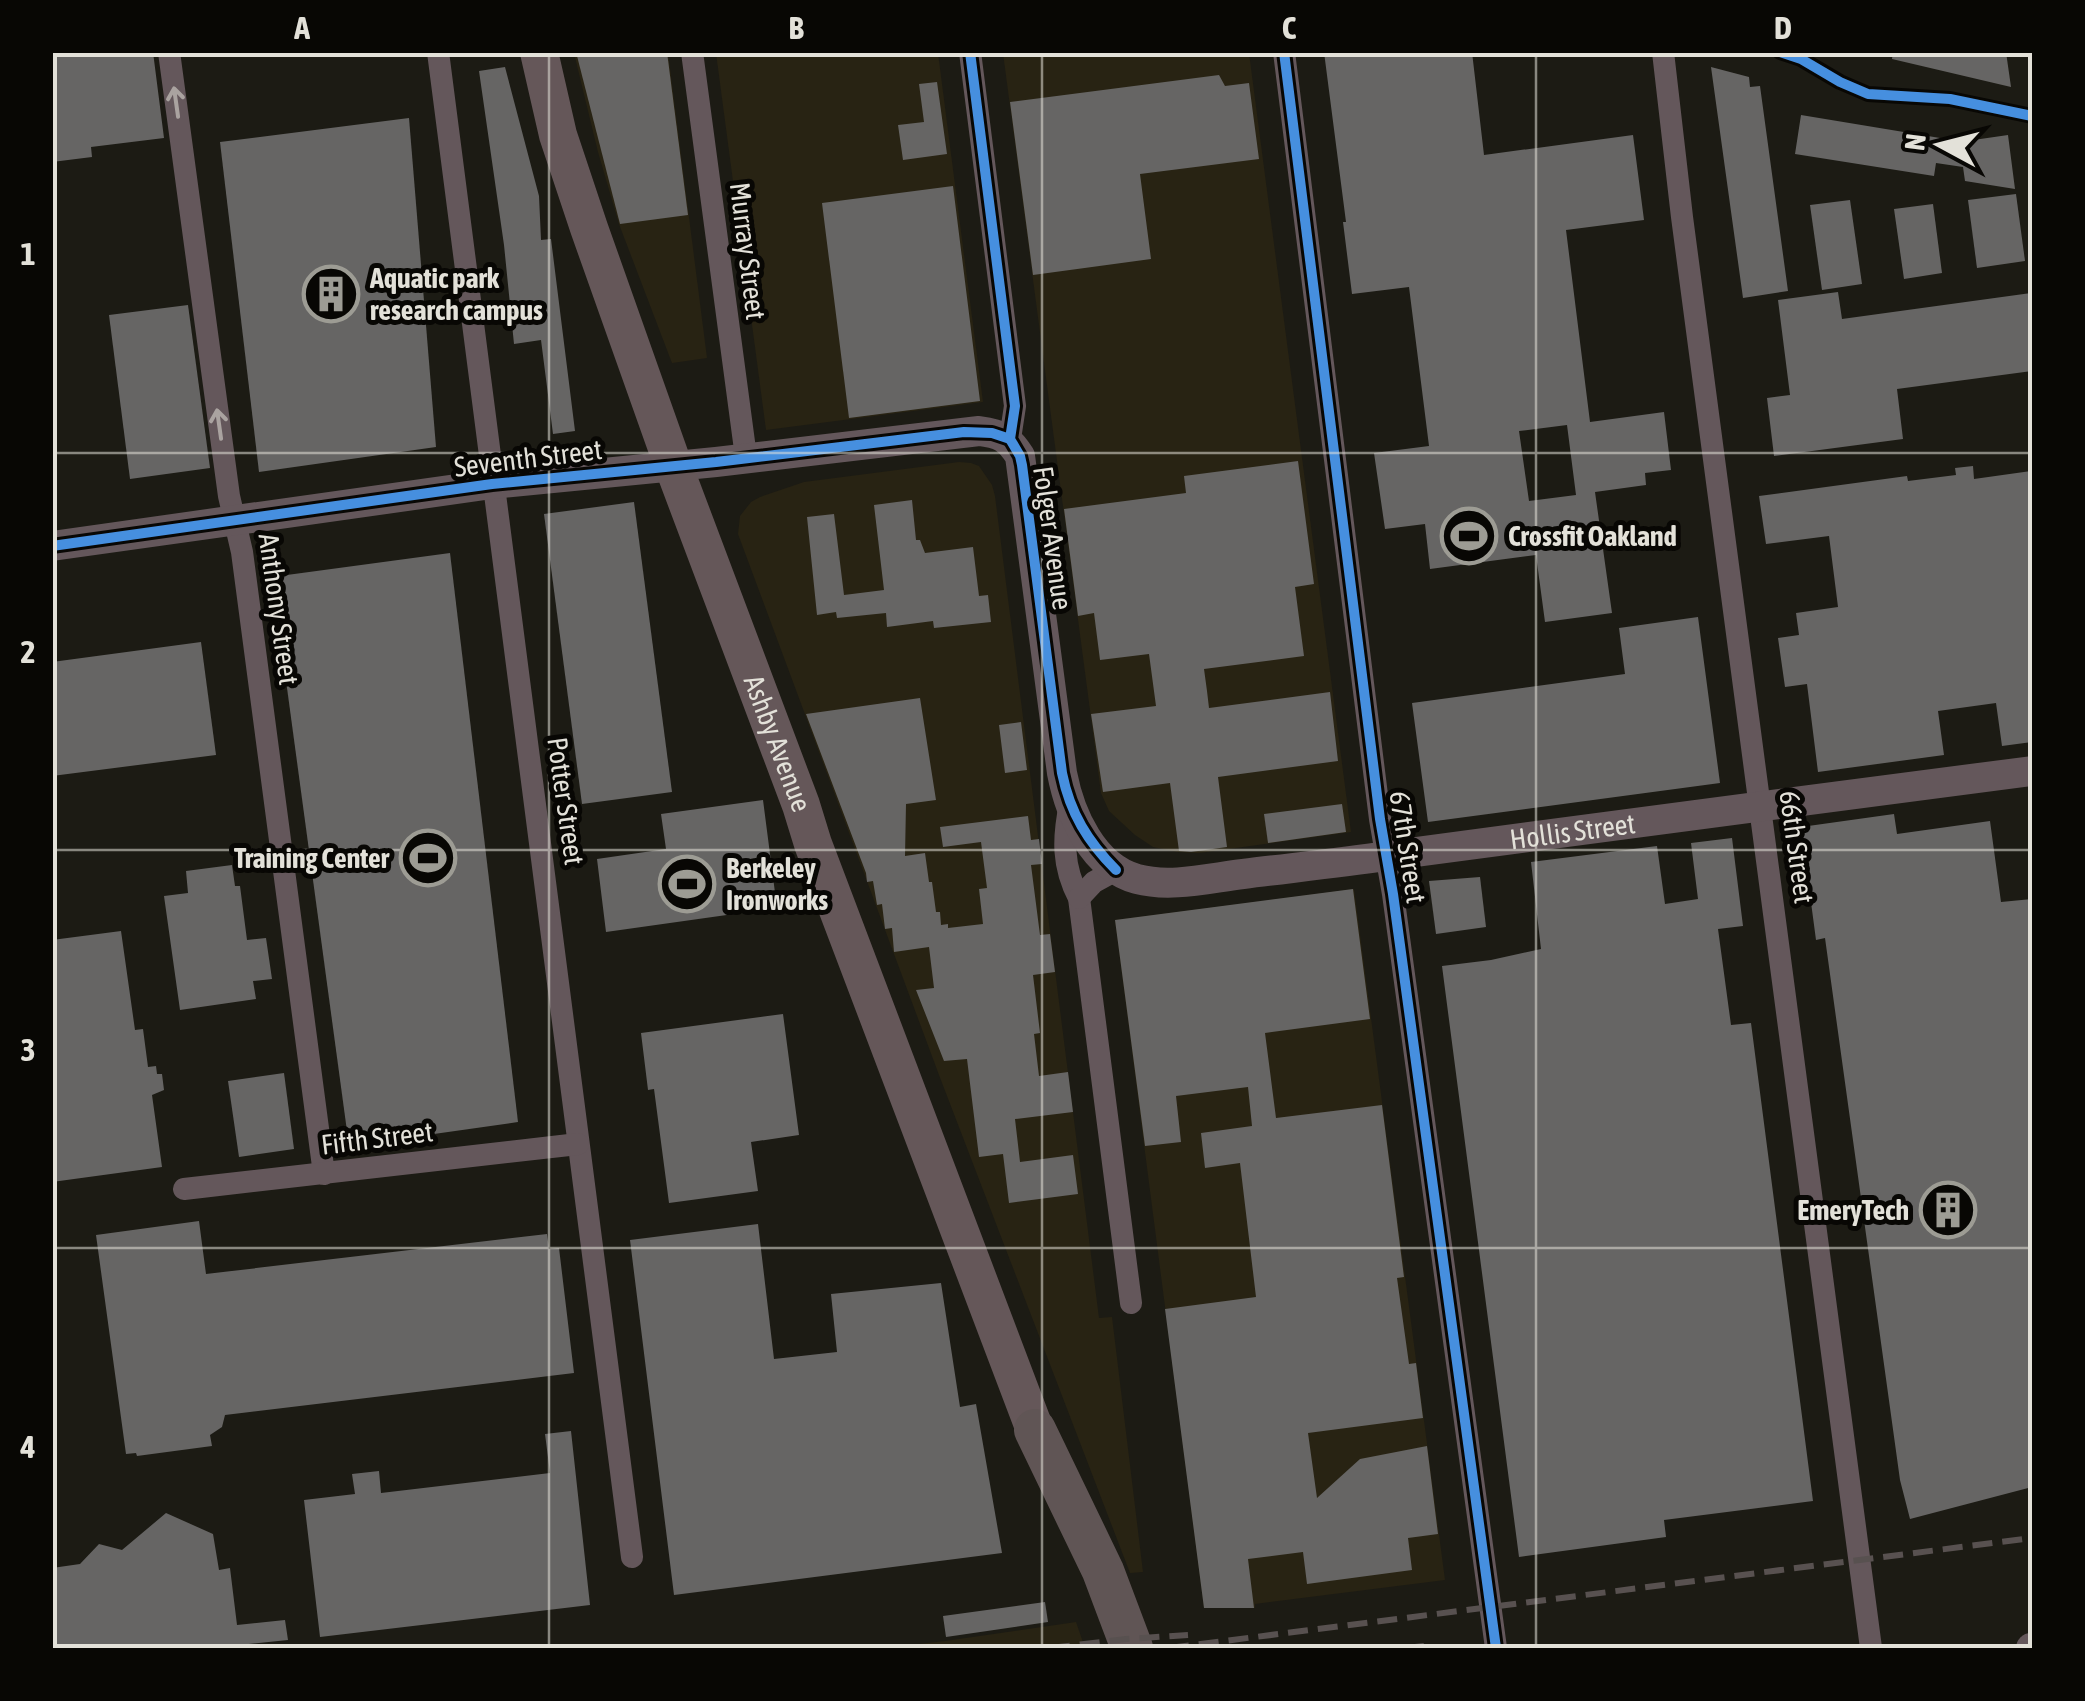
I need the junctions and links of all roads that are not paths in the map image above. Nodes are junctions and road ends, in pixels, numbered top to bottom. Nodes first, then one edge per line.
1 (169, 52) edge
2 (438, 52) edge
3 (539, 52) edge
4 (692, 52) edge
5 (970, 52) edge
6 (1284, 52) edge
7 (1664, 52) edge
8 (1010, 440) junction
9 (746, 458) junction
10 (673, 465) junction
11 (492, 484) junction
12 (235, 520) junction
13 (52, 546) edge
14 (2032, 771) edge
15 (1070, 804) junction
16 (1761, 807) junction
17 (1386, 856) junction
18 (1116, 870) junction
19 (1079, 898) junction
20 (578, 1144) junction
21 (324, 1174) junction
22 (184, 1189) dead end
23 (1131, 1304) dead end
24 (1035, 1430) junction
25 (632, 1558) dead end
26 (1105, 1648) edge
27 (1132, 1648) edge
28 (1496, 1648) edge
29 (1871, 1648) edge

12 -> 1 street, Anthony Street
2 - 11 street, Potter Street
3 - 10 main road, Ashby Avenue
4 - 9 street, Murray Street
5 - 8 street, Folger Avenue
6 - 17 street, 67th Street
7 - 16 street, 66th Street
8 - 9 street, Seventh Street
8 - 15 street, Folger Avenue
9 - 10 street, Seventh Street
10 - 11 street, Seventh Street
10 - 24 main road, Ashby Avenue
11 - 12 street, Seventh Street
11 - 20 street, Potter Street
12 - 13 street, Seventh Street
12 - 21 street, Anthony Street
14 - 16 street, Hollis Street
15 - 18 street, Folger Avenue
15 - 19 street, Folger Avenue
16 - 17 street, Hollis Street
16 - 29 street, 66th Street
17 - 18 street, Hollis Street
17 - 28 street, 67th Street
18 - 19 street
19 - 23 street, Folger Avenue
20 - 21 street, Fifth Street
20 - 25 street, Potter Street
21 - 22 street, Fifth Street
24 - 26 highway
24 - 27 highway

